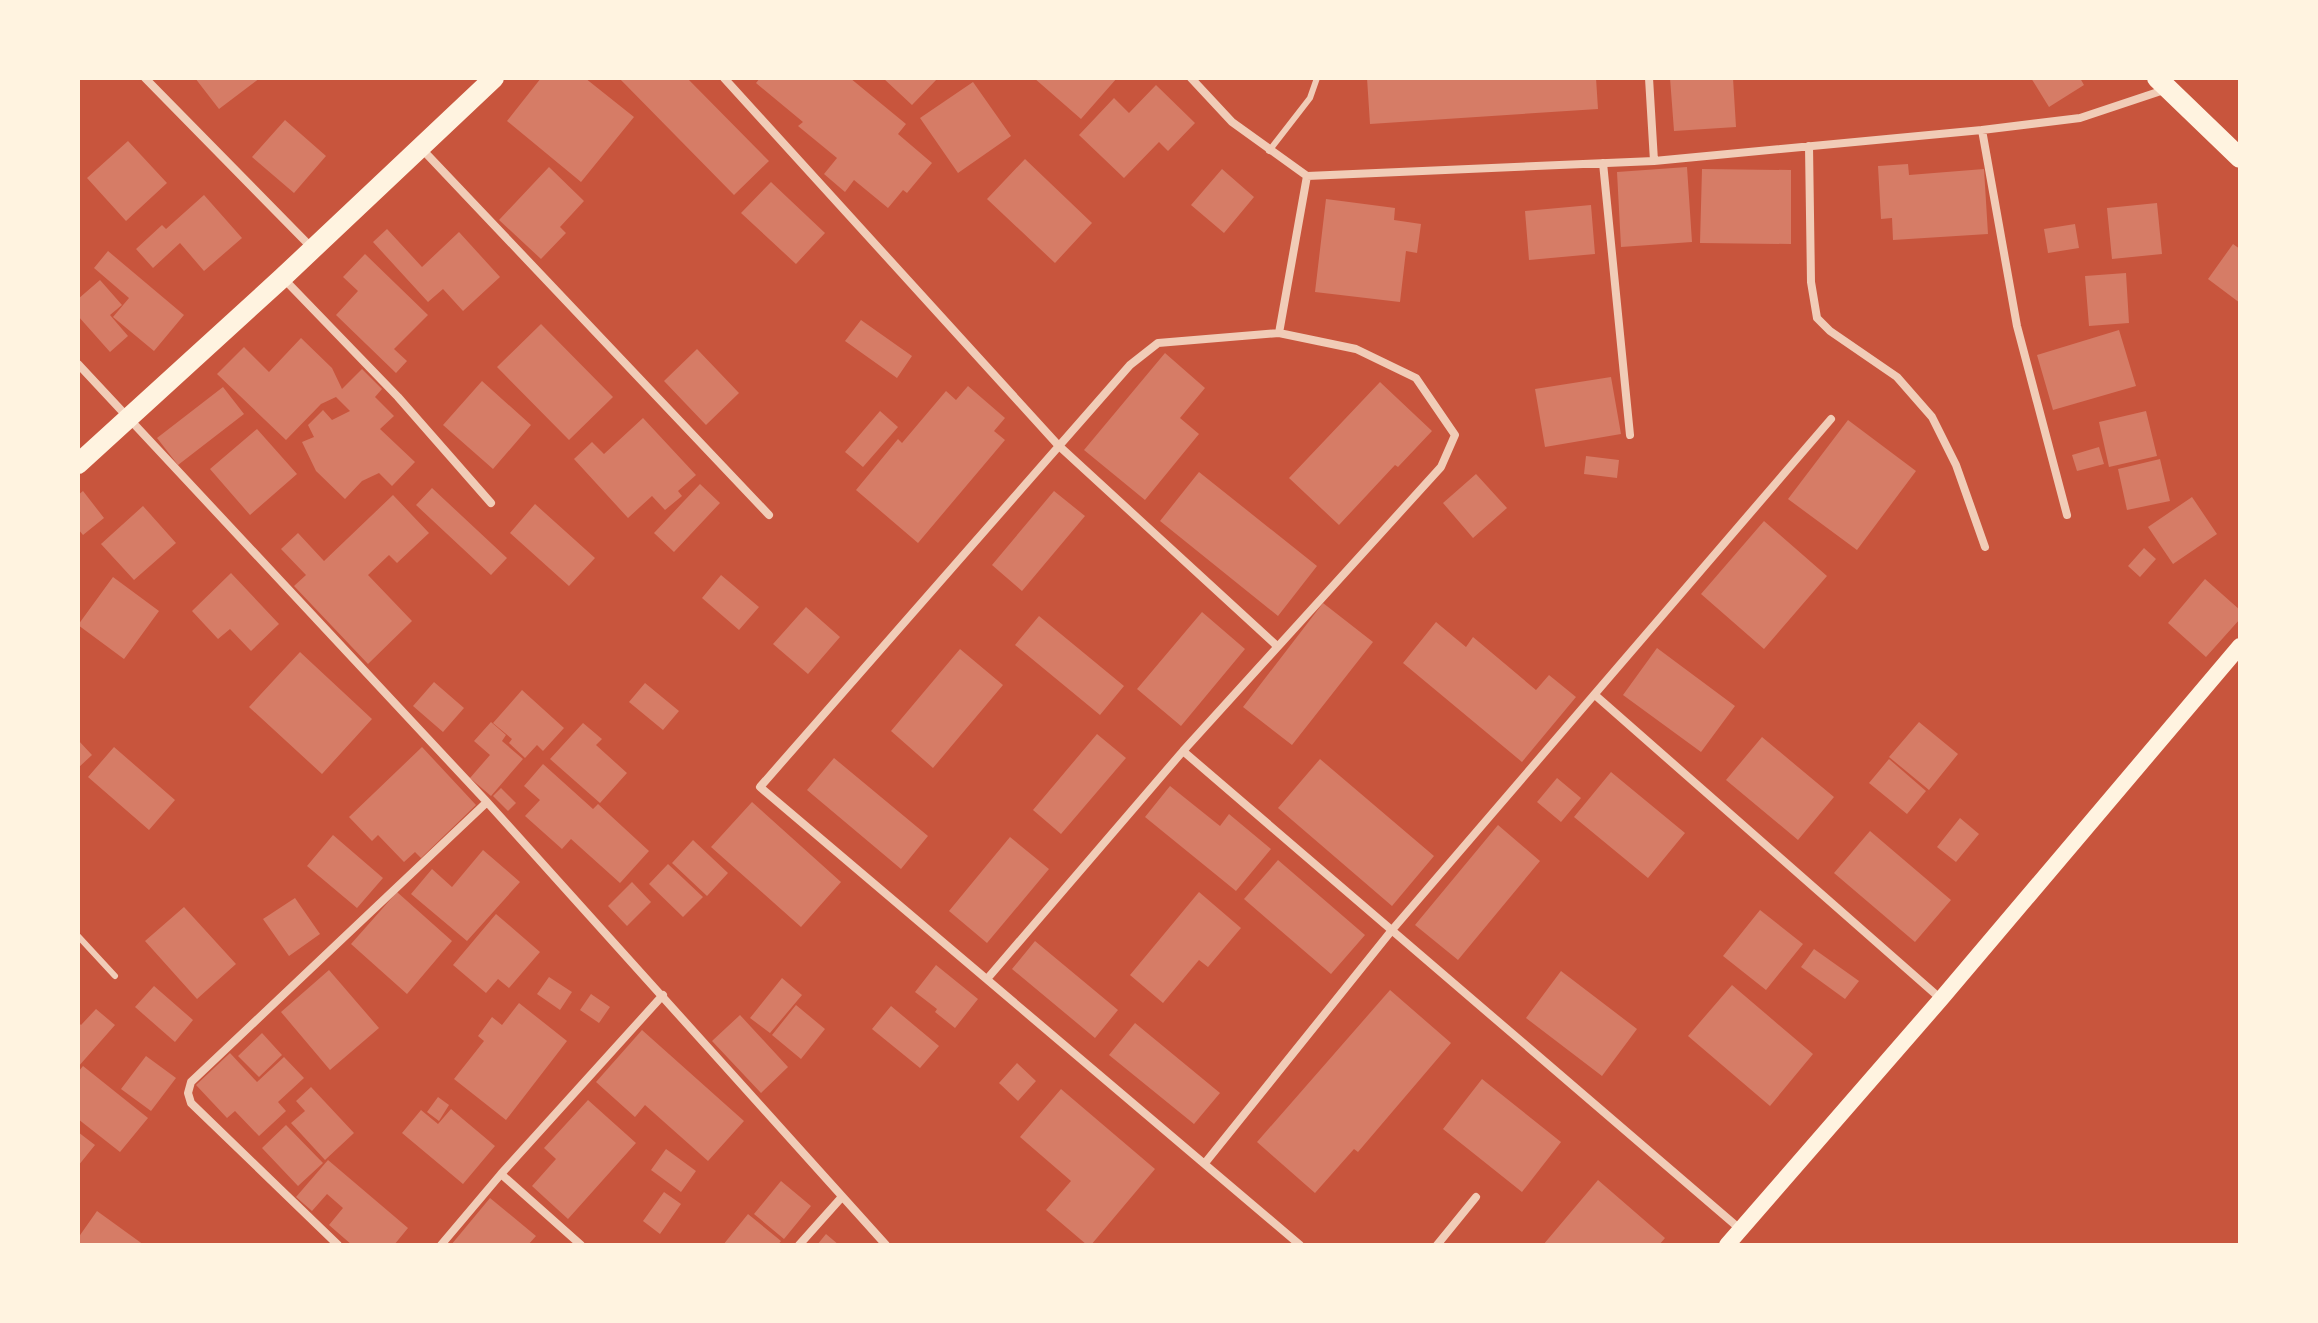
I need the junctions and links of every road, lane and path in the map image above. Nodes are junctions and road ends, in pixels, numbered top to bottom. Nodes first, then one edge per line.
1 (145, 78) edge
2 (724, 78) edge
3 (1191, 78) edge
4 (1317, 78) edge
5 (1649, 78) edge
6 (489, 80) edge
7 (2163, 83) edge
8 (1982, 130) junction
9 (419, 146) junction
10 (1809, 146) junction
11 (1269, 151) junction
12 (2240, 158) edge
13 (1654, 161) junction
14 (1603, 163) junction
15 (1307, 176) junction
16 (312, 248) junction
17 (282, 278) junction
18 (1279, 333) junction
19 (78, 364) edge
20 (129, 418) junction
21 (1831, 419) dead end
22 (1630, 435) dead end
23 (1058, 445) junction
24 (78, 464) edge
25 (491, 503) dead end
26 (769, 515) dead end
27 (2067, 515) dead end
28 (1985, 547) dead end
29 (1277, 646) junction
30 (2240, 646) edge
31 (1595, 695) junction
32 (1183, 751) junction
33 (487, 802) junction
34 (1392, 930) junction
35 (78, 936) edge
36 (115, 976) dead end
37 (987, 979) junction
38 (663, 995) junction
39 (1941, 999) junction
40 (1205, 1163) junction
41 (501, 1174) junction
42 (1476, 1197) dead end
43 (841, 1198) junction
44 (1740, 1230) junction
45 (338, 1245) edge
46 (441, 1245) edge
47 (581, 1245) edge
48 (799, 1245) edge
49 (886, 1245) edge
50 (1300, 1245) edge
51 (1437, 1245) edge
52 (1727, 1245) edge

1 - 16 street
2 - 23 street
3 - 11 street
4 - 11 lane
5 - 13 street
6 - 9 main road
7 - 8 street
7 - 12 main road
8 - 10 street
8 - 27 street
9 - 16 main road
9 - 26 street
10 - 13 street
10 - 28 street
11 - 15 street
13 - 14 street
14 - 15 street
14 - 22 street
15 - 18 street
16 - 17 main road
17 - 20 main road
17 - 25 street
18 - 23 street
18 - 29 street
19 - 20 street
20 - 24 main road
20 - 33 street
21 - 31 street
23 - 29 street
23 - 37 street
29 - 32 street
30 - 39 main road
31 - 34 street
31 - 39 street
32 - 34 street
32 - 37 street
33 - 38 street
33 - 45 street
34 - 40 street
34 - 44 street
35 - 36 lane
37 - 40 street
38 - 41 street
38 - 43 street
39 - 44 main road
40 - 50 street
41 - 46 street
41 - 47 street
42 - 51 street
43 - 48 street
43 - 49 street
44 - 52 main road

